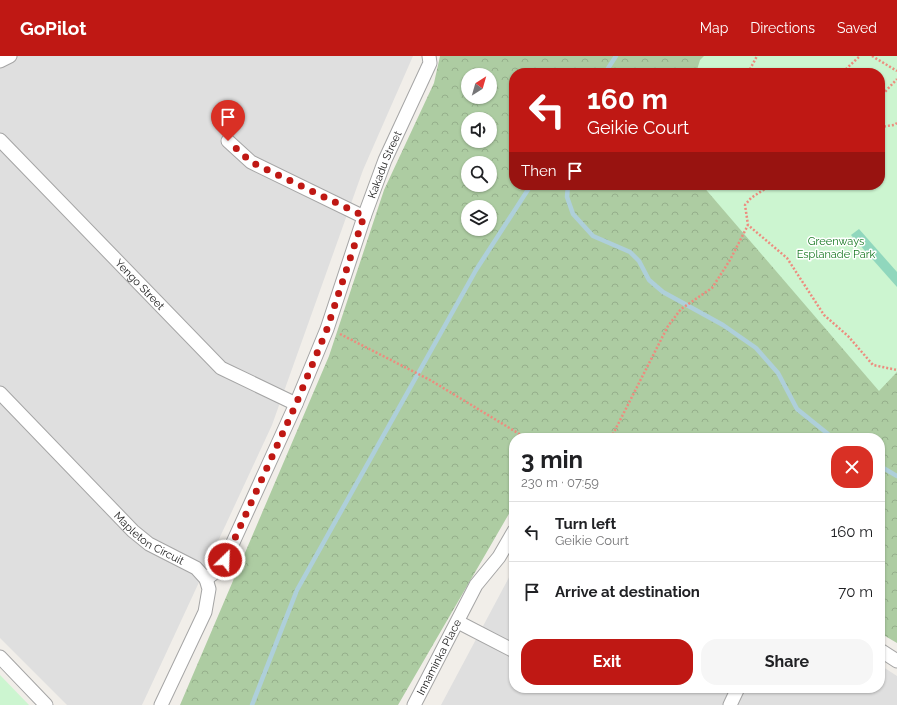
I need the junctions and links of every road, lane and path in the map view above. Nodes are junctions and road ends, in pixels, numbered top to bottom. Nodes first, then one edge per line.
1 (10, 56) edge
2 (429, 56) edge
3 (757, 56) edge
4 (860, 56) edge
5 (872, 56) edge
6 (0, 61) edge
7 (751, 68) edge
8 (847, 68) edge
9 (897, 73) edge
10 (897, 79) edge
11 (885, 92) edge
12 (897, 123) edge
13 (885, 126) edge
14 (0, 140) edge
15 (228, 141) dead end
16 (764, 190) edge
17 (364, 216) junction
18 (748, 225) junction
19 (327, 329) junction
20 (897, 370) edge
21 (0, 393) edge
22 (296, 404) junction
23 (518, 433) edge
24 (614, 433) edge
25 (509, 540) edge
26 (206, 579) junction
27 (458, 622) junction
28 (509, 648) edge
29 (885, 653) edge
30 (0, 657) edge
31 (897, 661) edge
32 (736, 693) edge
33 (46, 705) edge
34 (161, 705) edge
35 (414, 705) edge
36 (730, 705) edge

1 - 6 street
2 - 17 street, Kakadu Street
3 - 7 path
4 - 8 path
5 - 9 path
10 - 11 path
12 - 13 path
14 - 22 street, Yengo Street
15 - 17 street
16 - 18 path
17 - 19 street, Kakadu Street
18 - 20 path
18 - 24 path
19 - 22 street, Kakadu Street
19 - 23 path
21 - 26 street, Mapleton Circuit
22 - 26 street, Kakadu Street
25 - 27 street
26 - 34 street
27 - 28 street, Innaminka Place
27 - 35 street, Innaminka Place
29 - 31 street
30 - 33 street
32 - 36 street

